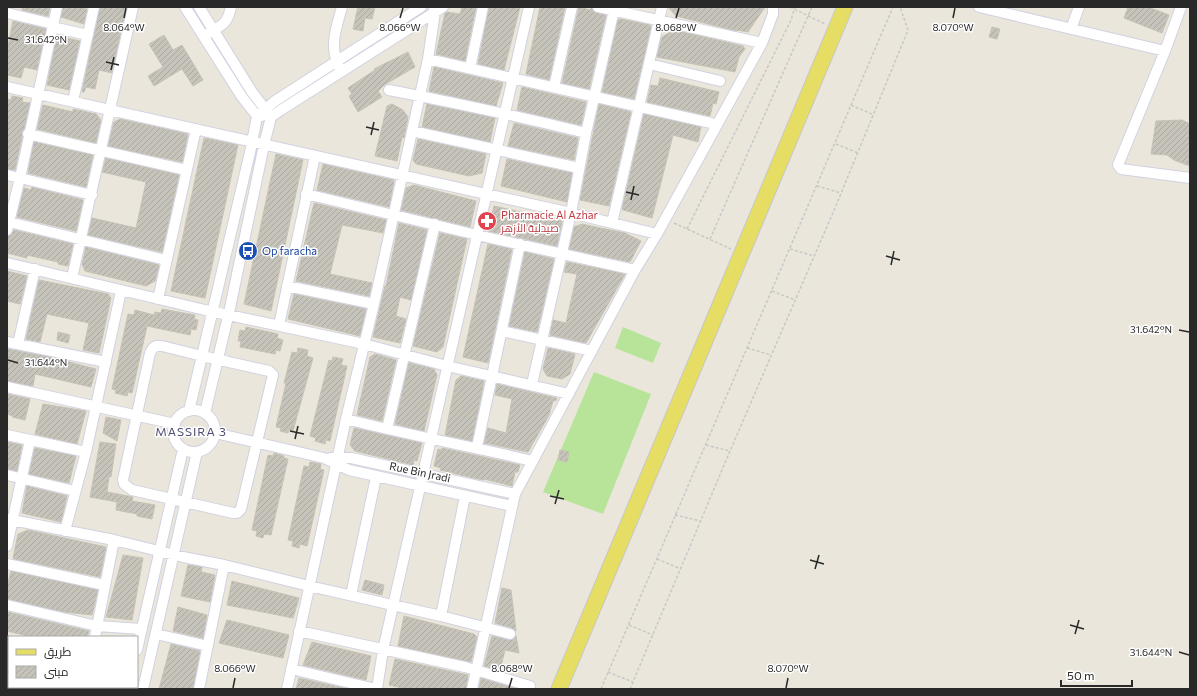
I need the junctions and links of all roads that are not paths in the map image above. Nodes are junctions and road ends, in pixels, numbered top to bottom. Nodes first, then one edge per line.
1 (56, 7) edge
2 (94, 7) edge
3 (133, 7) edge
4 (185, 7) edge
5 (199, 7) edge
6 (231, 7) edge
7 (342, 7) edge
8 (421, 7) edge
9 (483, 7) edge
10 (529, 7) edge
11 (572, 7) edge
12 (598, 7) edge
13 (662, 7) edge
14 (773, 7) edge
15 (845, 7) edge
16 (1079, 7) edge
17 (1181, 7) edge
18 (985, 8) edge
19 (437, 9) edge
20 (614, 10) junction
21 (7, 13) edge
22 (659, 21) junction
23 (52, 25) junction
24 (1071, 29) junction
25 (214, 30) junction
26 (88, 35) junction
27 (203, 36) junction
28 (762, 42) junction
29 (1165, 52) junction
30 (428, 60) junction
31 (337, 62) junction
32 (649, 64) junction
33 (470, 68) junction
34 (342, 71) junction
35 (513, 78) junction
36 (720, 81) dead end
37 (7, 87) edge
38 (554, 87) junction
39 (390, 90) dead end
40 (37, 94) junction
41 (420, 95) junction
42 (595, 97) junction
43 (73, 101) junction
44 (639, 107) junction
45 (266, 108) junction
46 (110, 111) junction
47 (505, 113) junction
48 (257, 116) junction
49 (271, 117) junction
50 (711, 123) dead end
51 (196, 129) junction
52 (412, 131) junction
53 (586, 133) junction
54 (28, 134) junction
55 (252, 142) junction
56 (264, 145) junction
57 (101, 150) junction
58 (496, 150) junction
59 (315, 156) junction
60 (579, 168) junction
61 (186, 170) junction
62 (7, 175) edge
63 (402, 176) junction
64 (20, 178) junction
65 (1190, 178) edge
66 (306, 194) junction
67 (487, 194) junction
68 (92, 195) junction
69 (571, 212) junction
70 (394, 214) junction
71 (612, 223) junction
72 (435, 224) junction
73 (8, 226) edge
74 (657, 234) junction
75 (477, 235) junction
76 (81, 239) junction
77 (520, 244) junction
78 (562, 254) junction
79 (166, 260) junction
80 (7, 262) edge
81 (35, 269) junction
82 (635, 270) junction
83 (72, 278) junction
84 (287, 286) junction
85 (121, 291) junction
86 (158, 299) junction
87 (374, 304) junction
88 (212, 312) junction
89 (228, 316) junction
90 (279, 325) junction
91 (502, 331) junction
92 (543, 340) junction
93 (7, 342) edge
94 (18, 344) junction
95 (364, 344) junction
96 (592, 351) junction
97 (405, 355) junction
98 (202, 356) junction
99 (218, 360) junction
100 (106, 362) junction
101 (448, 366) junction
102 (492, 376) junction
103 (532, 384) junction
104 (7, 387) edge
105 (569, 394) junction
106 (96, 406) junction
107 (189, 411) junction
108 (205, 413) junction
109 (138, 416) junction
110 (346, 419) junction
111 (174, 424) junction
112 (387, 430) junction
113 (216, 433) junction
114 (7, 435) edge
115 (431, 438) junction
116 (30, 440) junction
117 (257, 442) junction
118 (477, 447) junction
119 (183, 449) junction
120 (86, 452) junction
121 (197, 452) junction
122 (337, 461) junction
123 (533, 461) junction
124 (423, 473) junction
125 (7, 475) edge
126 (376, 477) junction
127 (21, 478) junction
128 (420, 486) junction
129 (75, 491) junction
130 (515, 494) junction
131 (465, 496) junction
132 (172, 498) junction
133 (186, 501) junction
134 (512, 506) junction
135 (10, 519) edge
136 (65, 531) junction
137 (114, 540) junction
138 (7, 546) edge
139 (160, 551) junction
140 (175, 555) junction
141 (7, 564) edge
142 (224, 565) junction
143 (104, 585) junction
144 (309, 586) junction
145 (351, 595) junction
146 (393, 604) junction
147 (7, 605) edge
148 (441, 616) junction
149 (97, 626) junction
150 (142, 628) junction
151 (485, 628) junction
152 (299, 631) junction
153 (156, 634) junction
154 (510, 634) dead end
155 (94, 636) edge
156 (138, 646) edge
157 (208, 646) junction
158 (383, 650) junction
159 (291, 669) junction
160 (477, 670) junction
161 (335, 678) junction
162 (530, 686) dead end
163 (144, 689) edge
164 (199, 689) edge
165 (287, 689) edge
166 (333, 689) edge
167 (377, 689) edge
168 (472, 689) edge
169 (559, 689) edge

1 - 23 street
2 - 26 street
3 - 46 street
4 - 27 street
5 - 25 street
6 - 25 street
7 - 31 street
8 - 31 street
9 - 33 street
10 - 35 street
11 - 38 street
12 - 20 street
13 - 22 street
14 - 28 street
15 - 169 main road
16 - 24 street
17 - 29 street
18 - 24 street
19 - 30 street
19 - 34 street
20 - 22 street
20 - 42 street
21 - 23 street
22 - 28 street
22 - 32 street
23 - 26 street
23 - 40 street
24 - 29 street
25 - 27 street
25 - 45 street
26 - 43 street
27 - 48 street
28 - 74 street
29 - 65 street
30 - 33 street
30 - 41 street
31 - 34 street
31 - 45 street
32 - 36 street
32 - 44 street
33 - 35 street
34 - 49 street
35 - 38 street
35 - 47 street
37 - 40 street
38 - 42 street
39 - 41 street
40 - 43 street
40 - 54 street
41 - 47 street
41 - 52 street
42 - 44 street
42 - 53 street
43 - 46 street
44 - 50 street
44 - 71 street
45 - 48 street
45 - 49 street
46 - 51 street
46 - 57 street
47 - 53 street
47 - 58 street
48 - 49 street
48 - 55 street
49 - 56 street
51 - 55 street
51 - 61 street
52 - 58 street
52 - 63 street
53 - 60 street
54 - 57 street
54 - 64 street
55 - 56 street
55 - 88 street
56 - 59 street
56 - 89 street
57 - 61 street
57 - 68 street
58 - 60 street
58 - 67 street
59 - 63 street
59 - 66 street
60 - 69 street
61 - 79 street
62 - 64 street
63 - 67 street
63 - 70 street
64 - 68 street
64 - 73 street
66 - 70 street
66 - 84 street
67 - 69 street
67 - 75 street
68 - 76 street
69 - 71 street
69 - 78 street
70 - 72 street
70 - 87 street
71 - 74 street
72 - 75 street
72 - 97 street
73 - 76 street
74 - 82 street
75 - 77 street
75 - 101 street
76 - 79 street
76 - 83 street
77 - 78 street
77 - 91 street
78 - 82 street
78 - 92 street
79 - 86 street
80 - 81 street
81 - 83 street
81 - 94 street
82 - 96 street
83 - 85 street
84 - 87 street
84 - 90 street
85 - 86 street
85 - 100 street
86 - 88 street
87 - 95 street
88 - 89 street
88 - 98 street
89 - 90 street
89 - 99 street
90 - 95 street
91 - 92 street
91 - 102 street
92 - 96 street
92 - 103 street
93 - 94 street
94 - 100 street
95 - 97 street
95 - 110 street
96 - 105 street
97 - 101 street
97 - 112 street
98 - 99 street
98 - 107 street
98 - 109 street
99 - 108 street
99 - 117 street
100 - 106 street
101 - 102 street
101 - 115 street
102 - 103 street
102 - 118 street
103 - 105 street
104 - 106 street
105 - 123 street
106 - 109 street
106 - 120 street
107 - 108 street
107 - 111 street
108 - 113 street
109 - 111 street
109 - 132 street
110 - 112 street
110 - 122 street
111 - 119 street
112 - 115 street
113 - 117 street, Rue Bin Jradi
113 - 121 street
114 - 116 street
115 - 118 street
115 - 124 street
116 - 120 street
116 - 127 street
117 - 122 street, Rue Bin Jradi
117 - 133 street
118 - 123 street
119 - 121 street
119 - 132 street
120 - 129 street
121 - 133 street
122 - 124 street, Rue Bin Jradi
122 - 126 street, Rue Bin Jradi
122 - 144 street
123 - 130 street
124 - 128 street
124 - 130 street, Rue Bin Jradi
125 - 127 street
126 - 128 street, Rue Bin Jradi
126 - 145 street
127 - 129 street
127 - 135 street
128 - 131 street, Rue Bin Jradi
128 - 146 street
129 - 136 street
130 - 134 street
131 - 134 street, Rue Bin Jradi
131 - 148 street
132 - 133 street
132 - 139 street
133 - 140 street
134 - 151 street
135 - 136 street
135 - 138 street
136 - 137 street
137 - 139 street
137 - 143 street
139 - 140 street
139 - 150 street
140 - 142 street
140 - 153 street
141 - 143 street
142 - 144 street
142 - 157 street
143 - 149 street
144 - 145 street
144 - 152 street
145 - 146 street
146 - 148 street
146 - 158 street
147 - 149 street
148 - 151 street
149 - 150 street
149 - 155 street
150 - 156 street
151 - 154 street
151 - 160 street
152 - 158 street
152 - 159 street
153 - 157 street
153 - 163 street
157 - 164 street
158 - 160 street
158 - 167 street
159 - 161 street
159 - 165 street
160 - 162 street
160 - 168 street
161 - 166 street
161 - 167 street

